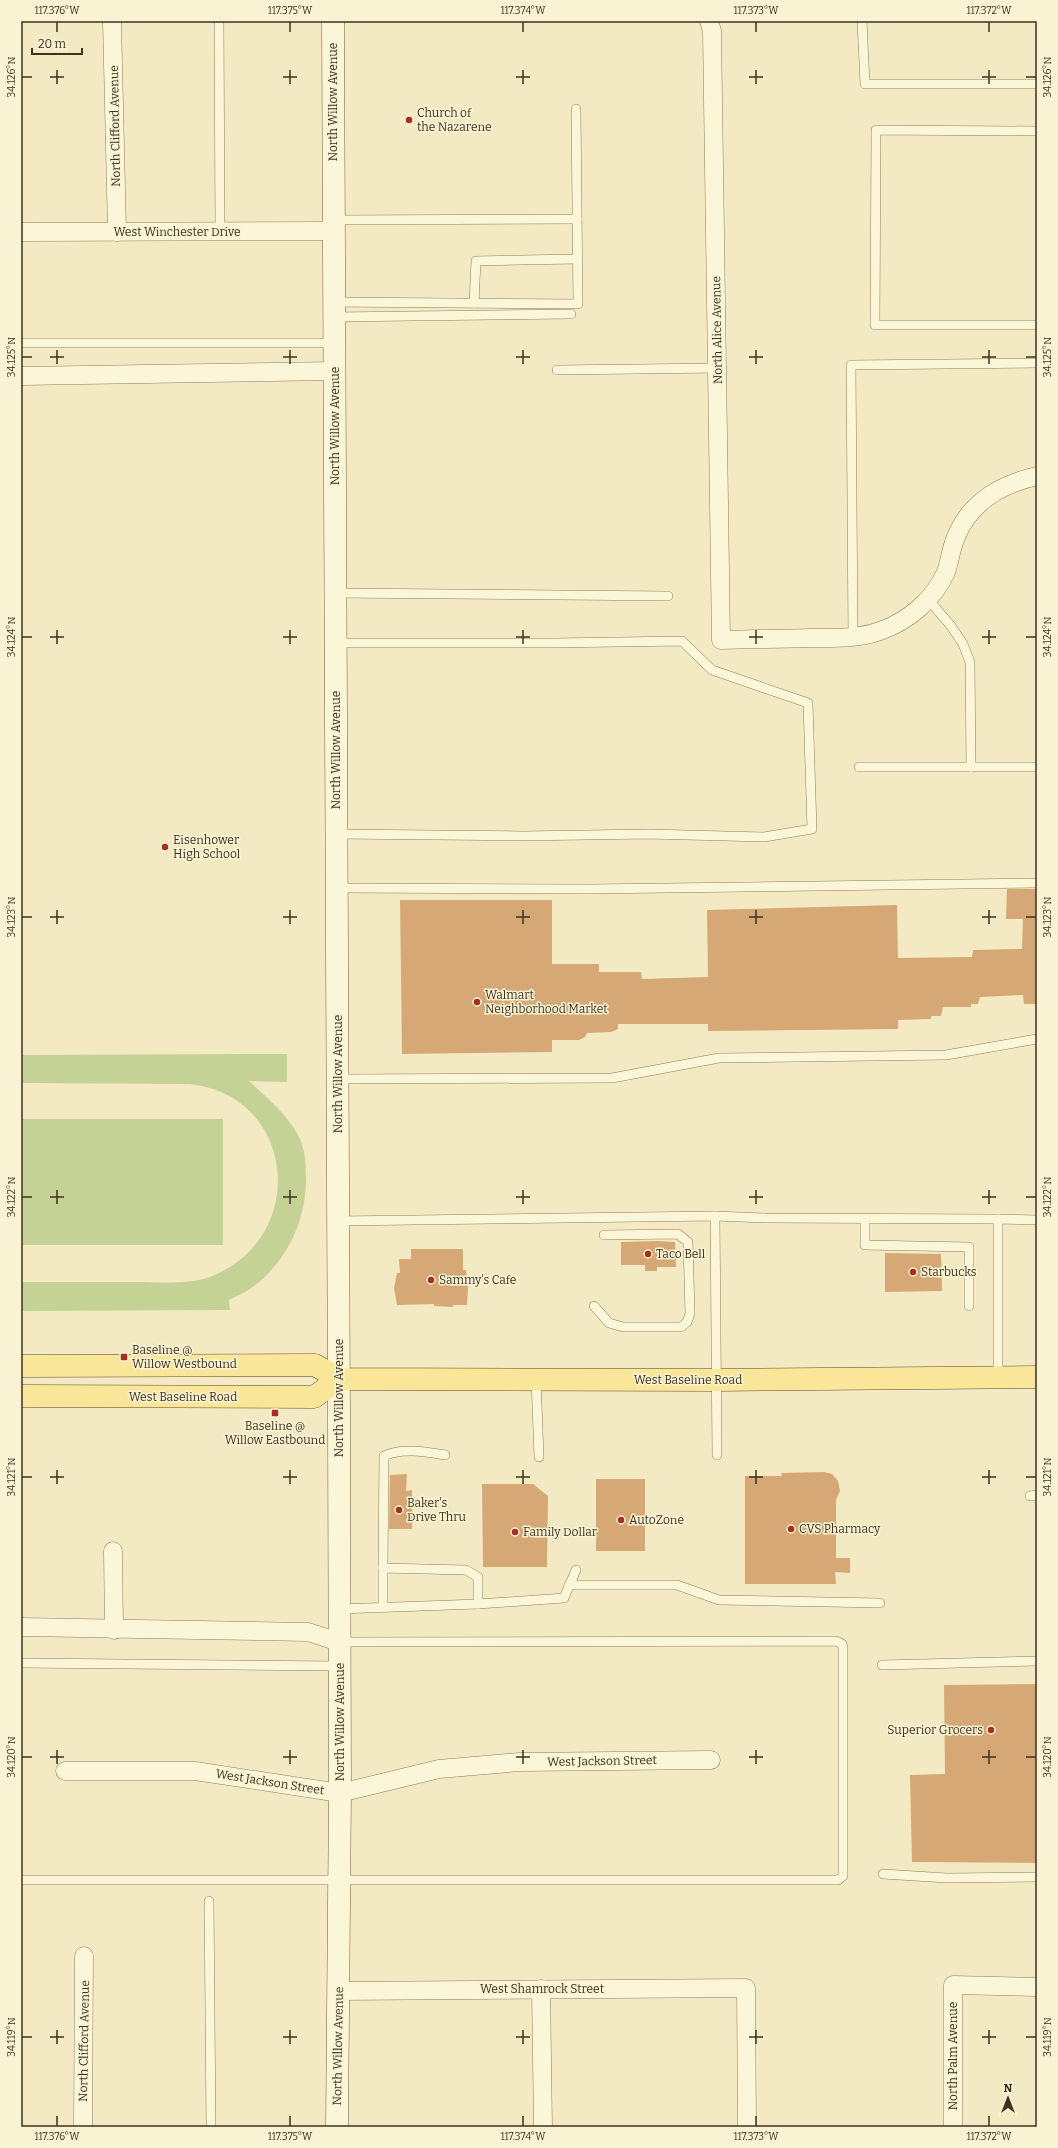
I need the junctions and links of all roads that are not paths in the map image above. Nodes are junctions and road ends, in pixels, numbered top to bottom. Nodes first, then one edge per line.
1 (112, 21) edge
2 (219, 21) edge
3 (333, 21) edge
4 (709, 21) edge
5 (862, 21) edge
6 (1037, 84) edge
7 (576, 109) dead end
8 (1037, 131) edge
9 (577, 219) junction
10 (334, 226) junction
11 (21, 232) edge
12 (117, 232) junction
13 (220, 232) junction
14 (577, 260) junction
15 (474, 303) junction
16 (334, 309) junction
17 (571, 314) dead end
18 (1037, 325) edge
19 (21, 343) edge
20 (334, 343) junction
21 (1037, 363) edge
22 (718, 368) junction
23 (557, 370) dead end
24 (335, 371) junction
25 (21, 376) edge
26 (1037, 476) edge
27 (336, 593) junction
28 (668, 596) dead end
29 (928, 599) junction
30 (853, 638) junction
31 (336, 643) junction
32 (858, 767) dead end
33 (971, 767) junction
34 (1037, 767) edge
35 (336, 834) junction
36 (1037, 883) edge
37 (337, 888) junction
38 (1037, 1039) edge
39 (338, 1079) junction
40 (715, 1216) junction
41 (865, 1219) junction
42 (998, 1219) junction
43 (1037, 1220) edge
44 (338, 1221) junction
45 (604, 1235) dead end
46 (594, 1306) dead end
47 (969, 1306) dead end
48 (21, 1366) edge
49 (998, 1377) junction
50 (1037, 1377) edge
51 (339, 1379) junction
52 (536, 1380) junction
53 (717, 1380) junction
54 (21, 1396) edge
55 (717, 1454) dead end
56 (445, 1455) dead end
57 (540, 1457) dead end
58 (113, 1551) dead end
59 (383, 1568) junction
60 (576, 1570) dead end
61 (569, 1585) junction
62 (478, 1604) junction
63 (880, 1604) dead end
64 (382, 1607) junction
65 (339, 1609) junction
66 (21, 1627) edge
67 (114, 1630) junction
68 (339, 1642) junction
69 (1037, 1661) edge
70 (21, 1663) edge
71 (882, 1665) dead end
72 (340, 1666) junction
73 (711, 1760) dead end
74 (65, 1771) dead end
75 (340, 1793) junction
76 (883, 1874) dead end
77 (1037, 1877) edge
78 (21, 1880) edge
79 (339, 1880) junction
80 (209, 1901) dead end
81 (84, 1956) dead end
82 (1037, 1987) edge
83 (541, 1989) junction
84 (339, 1991) junction
85 (83, 2127) edge
86 (211, 2127) edge
87 (337, 2127) edge
88 (543, 2127) edge
89 (747, 2127) edge
90 (953, 2127) edge

1 - 12 street, North Clifford Avenue
2 - 13 lane
3 - 10 street, North Willow Avenue
4 - 22 street, North Alice Avenue
5 - 6 lane
7 - 9 lane
8 - 18 lane
9 - 10 lane
9 - 14 lane
10 - 13 street, West Winchester Drive
10 - 16 street, North Willow Avenue
11 - 12 street, West Winchester Drive
12 - 13 street, West Winchester Drive
14 - 15 lane
14 - 15 lane
15 - 16 lane
16 - 17 lane
16 - 20 street, North Willow Avenue
19 - 20 lane
20 - 24 street, North Willow Avenue
21 - 30 lane
22 - 23 lane
22 - 30 street, North Alice Avenue
24 - 25 street
24 - 27 street, North Willow Avenue
26 - 29 street
27 - 28 lane
27 - 31 street, North Willow Avenue
29 - 30 street
29 - 33 lane
31 - 35 street, North Willow Avenue
31 - 35 lane
32 - 33 lane
33 - 34 lane
35 - 37 street, North Willow Avenue
36 - 37 lane
37 - 39 street, North Willow Avenue
38 - 39 lane
39 - 44 street, North Willow Avenue
40 - 41 lane
40 - 44 lane
40 - 53 lane
41 - 42 lane
41 - 47 lane
42 - 43 lane
42 - 49 lane
44 - 51 street, North Willow Avenue
45 - 46 lane
48 - 51 main road, West Baseline Road
49 - 50 main road, West Baseline Road
49 - 53 main road, West Baseline Road
51 - 52 main road, West Baseline Road
51 - 54 main road, West Baseline Road
51 - 65 street, North Willow Avenue
52 - 53 main road, West Baseline Road
52 - 57 lane
53 - 55 lane
56 - 59 lane
58 - 67 street
59 - 62 lane
59 - 64 lane
60 - 61 lane
61 - 62 lane
61 - 63 lane
62 - 64 lane
64 - 65 lane
65 - 68 street, North Willow Avenue
66 - 67 street
67 - 68 street
68 - 72 street, North Willow Avenue
68 - 79 lane
69 - 71 lane
70 - 72 lane
72 - 75 street, North Willow Avenue
73 - 75 street, West Jackson Street
74 - 75 street, West Jackson Street
75 - 79 street, North Willow Avenue
76 - 77 lane
78 - 79 lane
79 - 84 street, North Willow Avenue
80 - 86 lane
81 - 85 street, North Clifford Avenue
82 - 90 street, North Palm Avenue
83 - 84 street, West Shamrock Street
83 - 88 street
83 - 89 street, West Shamrock Street
84 - 87 street, North Willow Avenue

